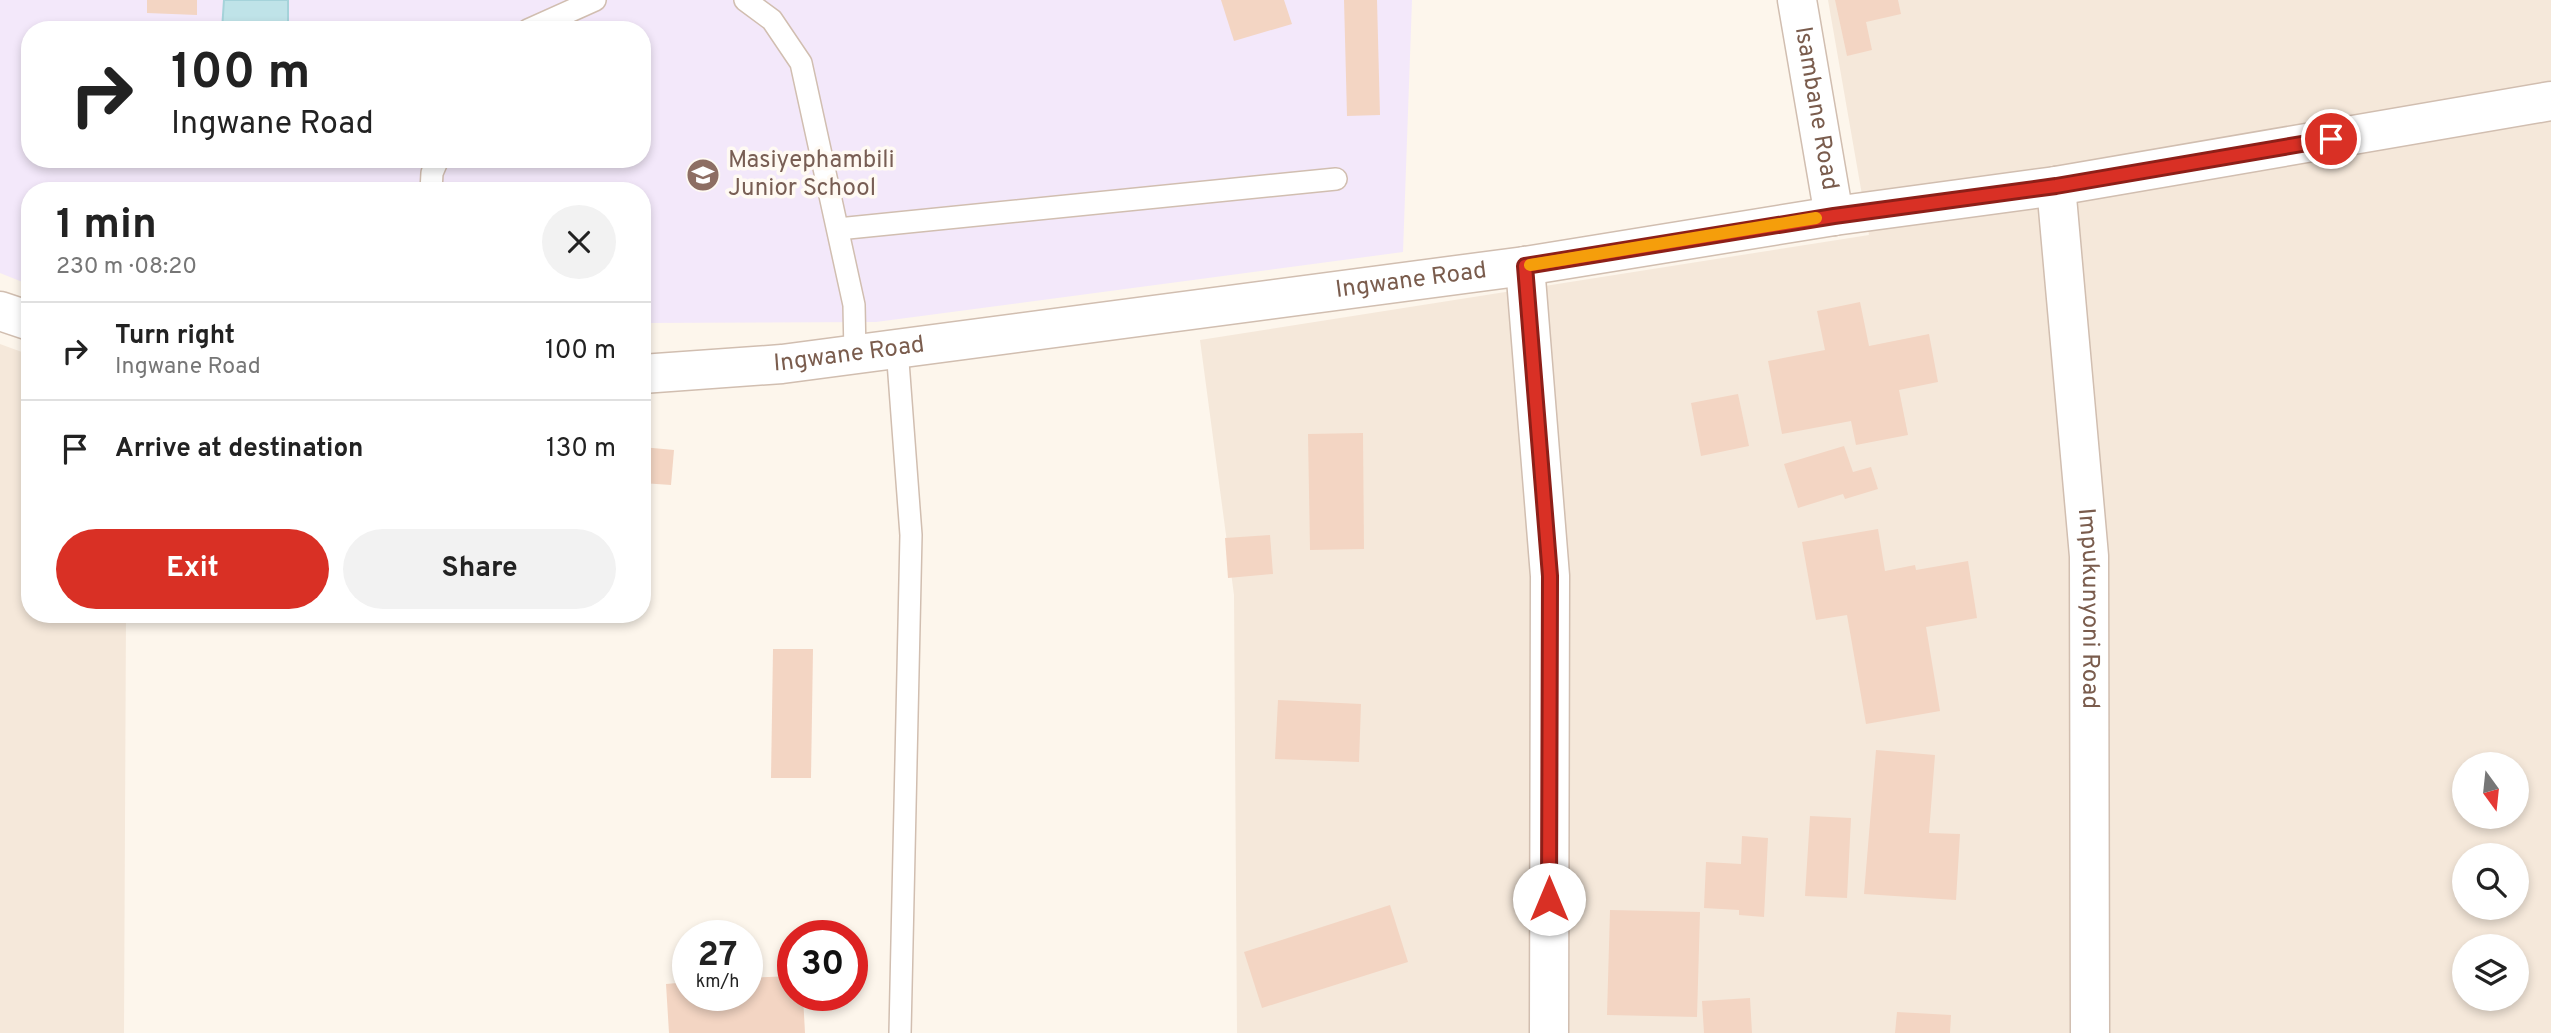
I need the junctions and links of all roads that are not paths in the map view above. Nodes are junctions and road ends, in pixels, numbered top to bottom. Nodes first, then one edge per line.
1 (595, 0) edge
2 (746, 0) edge
3 (1797, 0) edge
4 (548, 21) edge
5 (2551, 102) edge
6 (1336, 179) dead end
7 (2056, 186) junction
8 (1834, 216) junction
9 (838, 229) junction
10 (1525, 266) junction
11 (0, 311) edge
12 (21, 318) edge
13 (897, 348) junction
14 (855, 354) junction
15 (651, 373) edge
16 (900, 1033) edge
17 (1549, 1033) edge
18 (2090, 1033) edge

1 - 4 lane
2 - 9 lane
3 - 8 street, Isambane Road
5 - 7 street, Ingwane Road
6 - 9 lane
7 - 8 street, Ingwane Road
7 - 18 street, Impukunyoni Road
8 - 10 street, Ingwane Road
9 - 14 lane
10 - 13 street, Ingwane Road
10 - 17 street
11 - 12 street
13 - 14 street, Ingwane Road
13 - 16 lane
14 - 15 street, Ingwane Road

